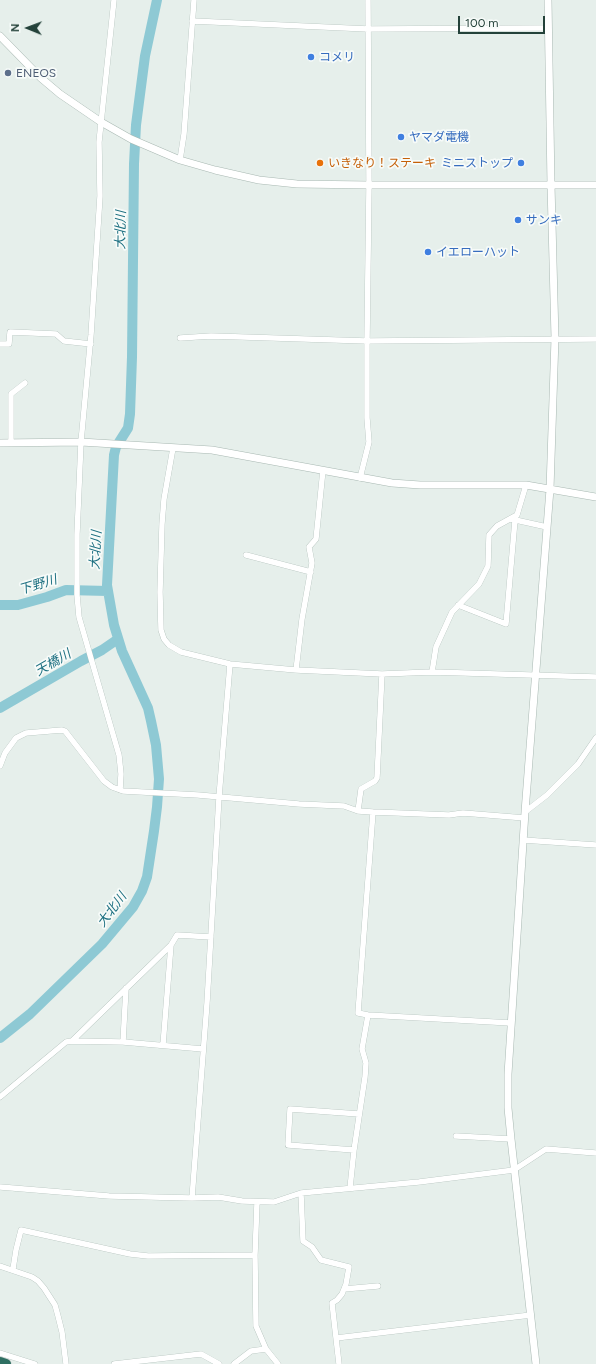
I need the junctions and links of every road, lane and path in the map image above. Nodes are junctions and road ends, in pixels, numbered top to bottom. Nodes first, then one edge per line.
1 (114, 0) edge
2 (194, 0) edge
3 (368, 0) edge
4 (548, 0) edge
5 (192, 21) junction
6 (548, 28) junction
7 (368, 30) junction
8 (1, 39) edge
9 (102, 123) junction
10 (178, 159) junction
11 (369, 185) junction
12 (551, 185) junction
13 (596, 185) edge
14 (180, 338) dead end
15 (555, 338) junction
16 (596, 339) edge
17 (367, 341) junction
18 (0, 344) edge
19 (91, 344) junction
20 (25, 383) dead end
21 (84, 442) junction
22 (0, 443) edge
23 (10, 443) junction
24 (169, 448) junction
25 (323, 470) junction
26 (360, 478) junction
27 (526, 485) junction
28 (550, 489) junction
29 (596, 497) edge
30 (512, 519) junction
31 (547, 527) junction
32 (246, 555) dead end
33 (311, 572) junction
34 (458, 605) junction
35 (230, 664) junction
36 (296, 670) junction
37 (432, 672) junction
38 (382, 674) junction
39 (536, 675) junction
40 (596, 677) edge
41 (596, 738) edge
42 (0, 766) edge
43 (121, 790) junction
44 (219, 797) junction
45 (358, 811) junction
46 (373, 812) junction
47 (525, 815) junction
48 (523, 840) junction
49 (596, 845) edge
50 (212, 937) junction
51 (170, 945) junction
52 (126, 988) junction
53 (368, 1015) junction
54 (511, 1023) junction
55 (72, 1041) junction
56 (123, 1042) junction
57 (163, 1045) junction
58 (203, 1049) junction
59 (0, 1097) edge
60 (359, 1114) junction
61 (456, 1136) dead end
62 (511, 1139) junction
63 (354, 1150) junction
64 (596, 1153) edge
65 (514, 1170) junction
66 (0, 1188) edge
67 (350, 1188) junction
68 (302, 1193) junction
69 (192, 1198) junction
70 (257, 1202) junction
71 (255, 1255) junction
72 (0, 1266) edge
73 (13, 1269) junction
74 (378, 1286) dead end
75 (344, 1289) junction
76 (531, 1315) junction
77 (336, 1338) junction
78 (266, 1349) junction
79 (0, 1353) edge
80 (0, 1362) edge
81 (6, 1364) edge
82 (35, 1364) edge
83 (66, 1364) edge
84 (114, 1364) edge
85 (219, 1364) edge
86 (234, 1364) edge
87 (278, 1364) edge
88 (339, 1364) edge
89 (536, 1364) edge

1 - 9 street
2 - 5 street
3 - 7 street
4 - 6 street
5 - 7 street
5 - 10 street
6 - 7 street
6 - 12 street
7 - 11 street
8 - 9 street
9 - 10 street
9 - 19 street
10 - 11 street
11 - 12 street
11 - 17 street
12 - 13 street
12 - 15 street
14 - 17 street
15 - 16 street
15 - 17 street
15 - 28 street
17 - 26 street
18 - 19 street
19 - 21 street
20 - 23 street
21 - 23 street
21 - 24 street
21 - 43 street
22 - 23 street
24 - 25 street
24 - 35 street
25 - 26 street
25 - 33 street
26 - 27 street
27 - 28 street
27 - 30 street
28 - 29 street
28 - 31 street
30 - 31 street
30 - 34 street
30 - 34 street
31 - 39 street
32 - 33 street
33 - 36 street
34 - 37 street
35 - 36 street
35 - 44 street
36 - 38 street
37 - 38 street
37 - 39 street
38 - 45 street
39 - 40 street
39 - 47 street
41 - 47 street
42 - 43 street
43 - 44 street
44 - 45 street
44 - 50 street
45 - 46 street
46 - 47 street
46 - 53 street
47 - 48 street
48 - 49 street
48 - 54 street
50 - 51 street
50 - 58 street
51 - 52 street
51 - 57 street
52 - 55 street
52 - 56 street
53 - 54 street
53 - 60 street
54 - 62 street
55 - 56 street
55 - 59 street
56 - 57 street
57 - 58 street
58 - 69 street
60 - 63 street
60 - 63 street
61 - 62 street
62 - 65 street
63 - 67 street
64 - 65 street
65 - 67 street
65 - 76 street
66 - 69 street
67 - 68 street
68 - 70 street
68 - 75 street
69 - 70 street
70 - 71 street
71 - 73 street
71 - 78 street
72 - 73 street
73 - 83 street
74 - 75 street
75 - 77 street
76 - 77 street
76 - 89 street
77 - 88 street
78 - 86 street
78 - 87 street
79 - 82 street
80 - 81 highway
84 - 85 street

